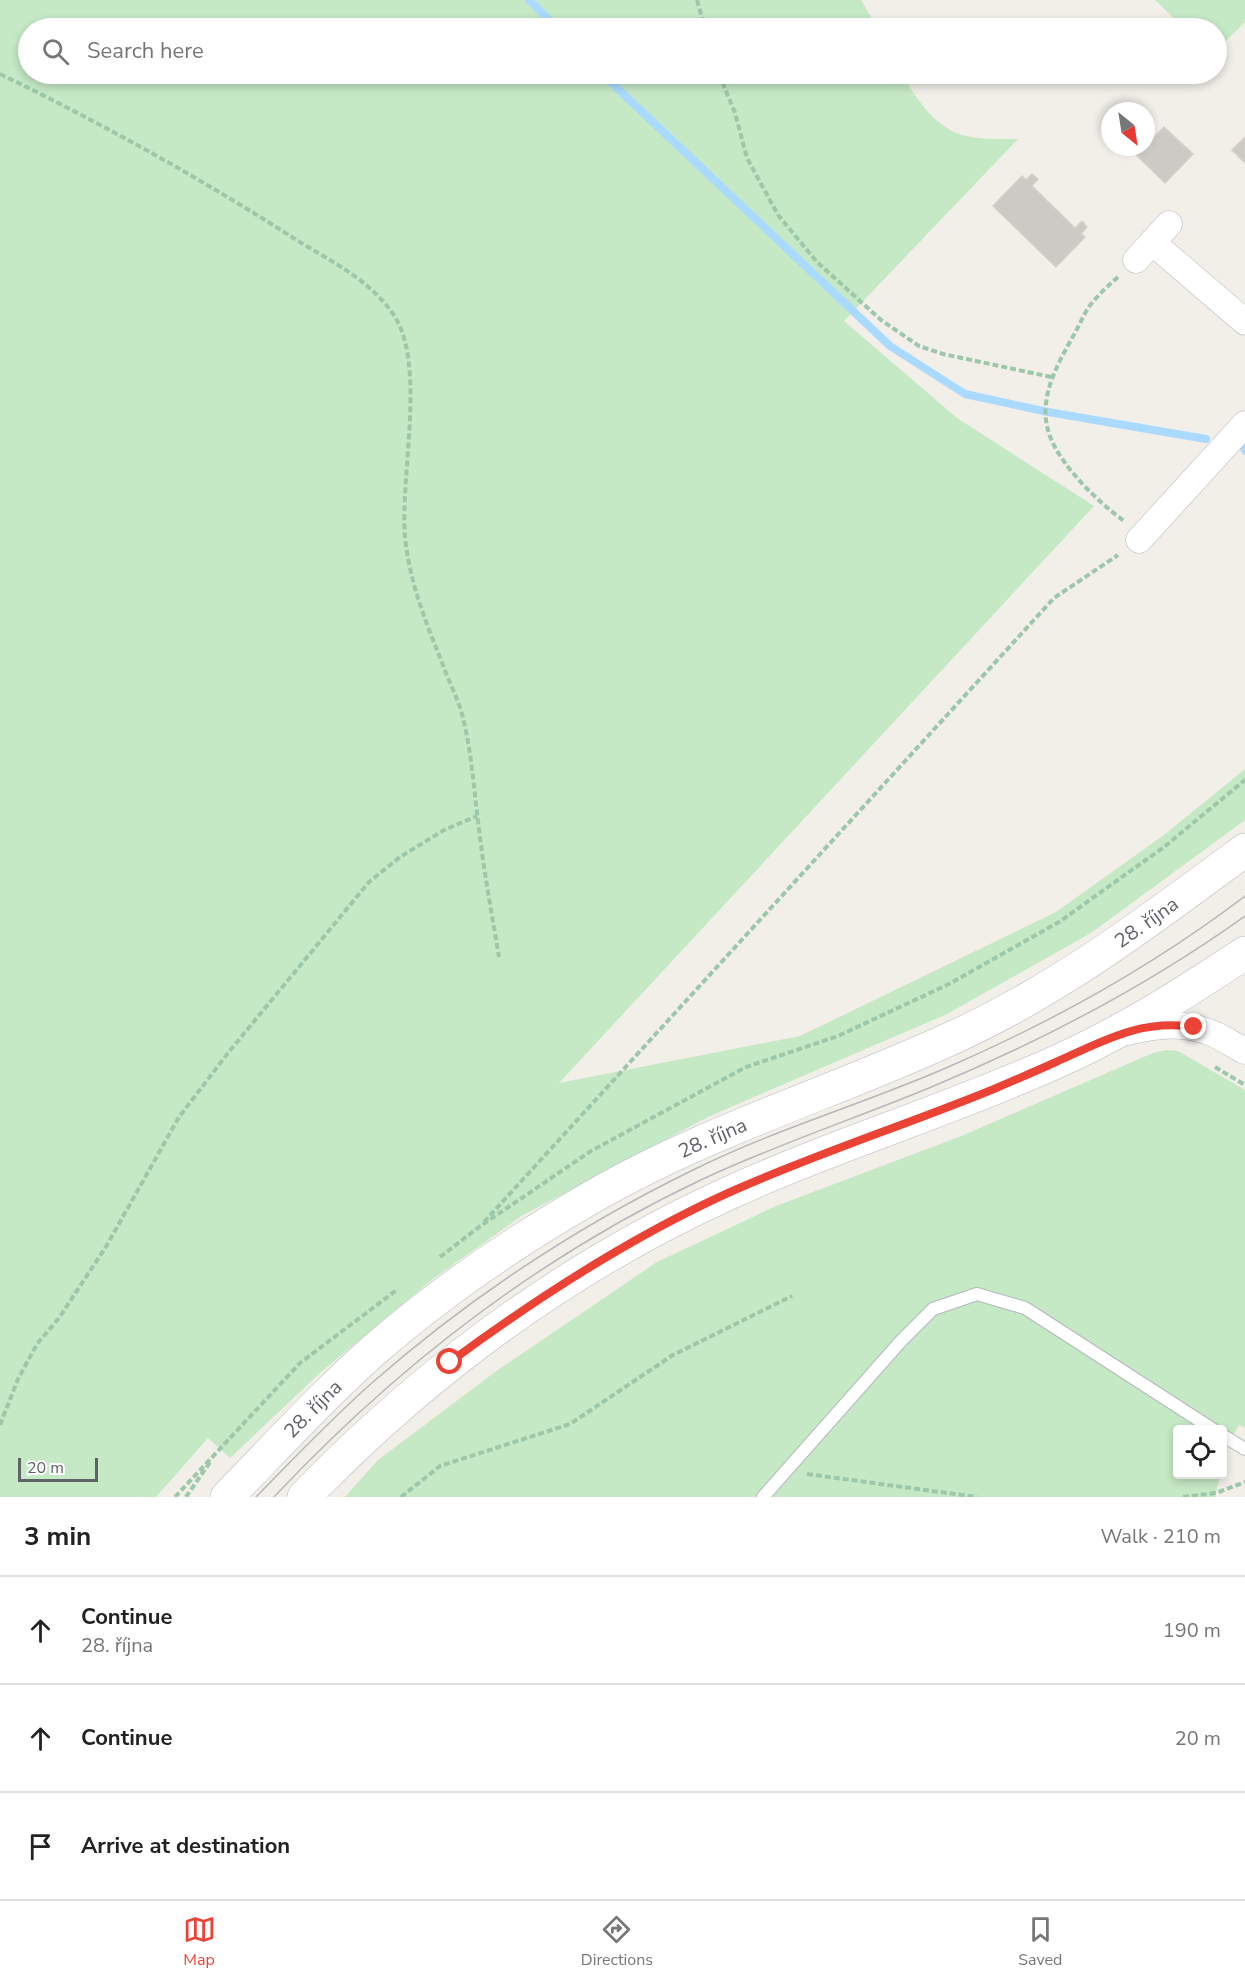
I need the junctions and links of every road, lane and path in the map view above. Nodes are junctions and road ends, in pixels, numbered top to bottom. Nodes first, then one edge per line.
1 (697, 0) edge
2 (702, 18) edge
3 (0, 74) edge
4 (18, 83) edge
5 (20, 84) edge
6 (723, 84) edge
7 (1152, 242) joint
8 (1245, 322) edge
9 (1051, 377) junction
10 (1245, 424) edge
11 (1142, 538) junction
12 (1245, 780) edge
13 (477, 816) junction
14 (1245, 850) edge
15 (1245, 953) edge
16 (499, 957) dead end
17 (1112, 1036) junction
18 (1245, 1051) edge
19 (1211, 1065) dead end
20 (1245, 1084) edge
21 (792, 1296) dead end
22 (0, 1425) edge
23 (1206, 1425) edge
24 (1227, 1438) edge
25 (1245, 1449) edge
26 (786, 1471) junction
27 (1245, 1482) edge
28 (307, 1496) edge
29 (175, 1497) edge
30 (186, 1497) edge
31 (226, 1497) edge
32 (401, 1497) edge
33 (763, 1497) edge
34 (977, 1497) edge
35 (1183, 1497) edge

1 - 2 path
3 - 4 path
5 - 13 path
6 - 9 path
7 - 8 street
7 - 9 path
9 - 11 path
10 - 11 street
11 - 12 path
13 - 16 path
13 - 22 path
14 - 31 main road, 28. října
15 - 17 main road
17 - 18 street
17 - 28 main road
19 - 20 path
21 - 32 path
23 - 26 lane
24 - 25 lane
26 - 33 lane
26 - 34 path
27 - 35 path
29 - 30 path

